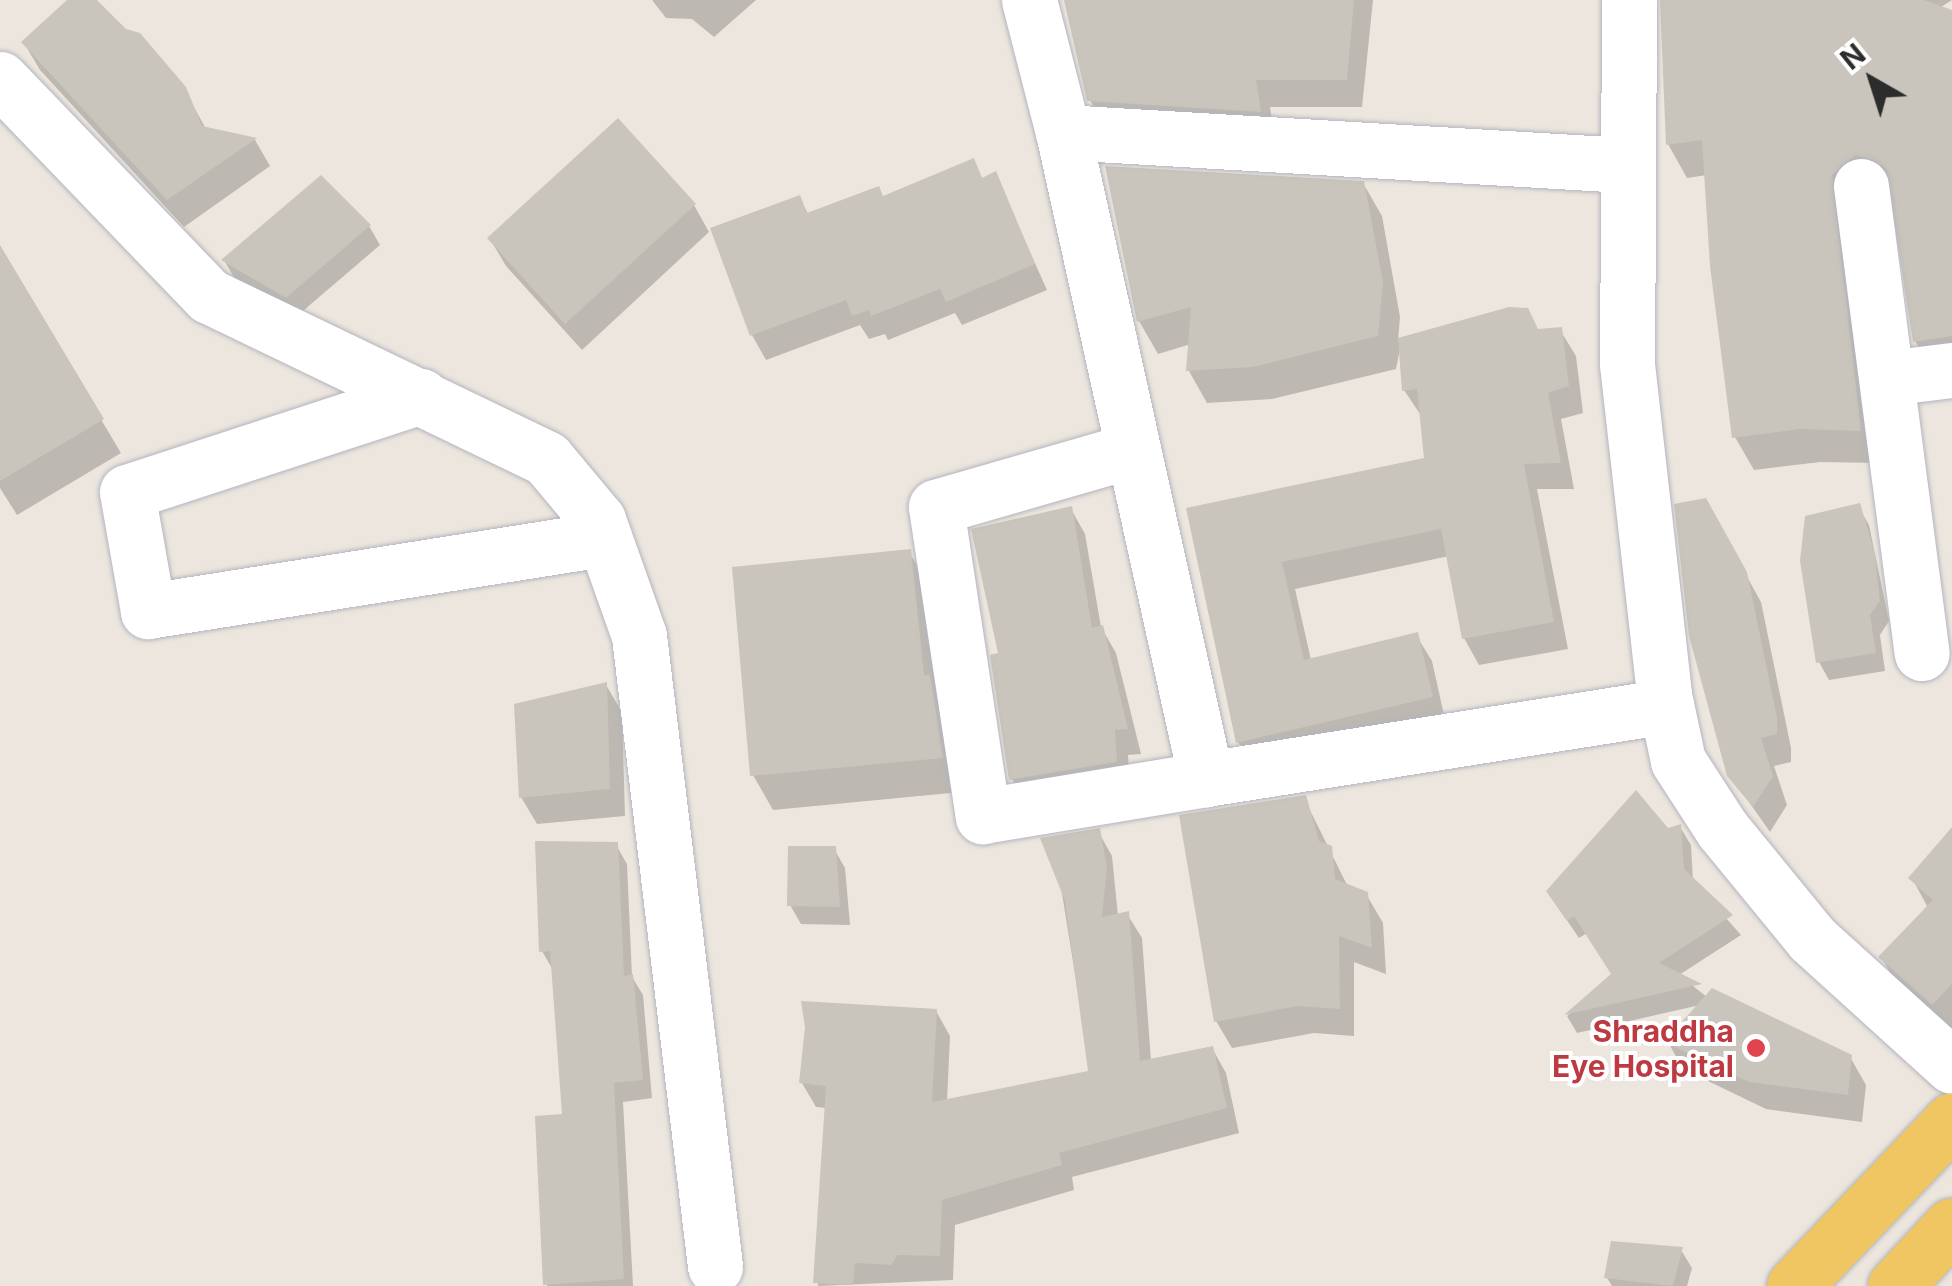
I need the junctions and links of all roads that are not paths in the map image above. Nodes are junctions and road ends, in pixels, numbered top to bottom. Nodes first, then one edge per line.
1 (1028, 0) edge
2 (1629, 0) edge
3 (0, 79) edge
4 (1063, 132) junction
5 (1625, 165) junction
6 (1861, 186) dead end
7 (1952, 370) edge
8 (1887, 378) junction
9 (421, 396) junction
10 (1134, 450) junction
11 (604, 539) junction
12 (1922, 653) dead end
13 (1666, 706) junction
14 (1206, 779) junction
15 (1952, 1066) edge
16 (1952, 1120) edge
17 (1952, 1225) edge
18 (715, 1266) dead end
19 (1794, 1286) edge
20 (1896, 1286) edge

1 - 4 street
2 - 5 street
3 - 9 street
4 - 5 street
4 - 10 street
5 - 13 street
6 - 8 street
7 - 8 street
8 - 12 street
9 - 11 street
9 - 11 street
10 - 14 street
10 - 14 street
11 - 18 street
13 - 14 street
13 - 15 street
16 - 19 main road
17 - 20 main road

